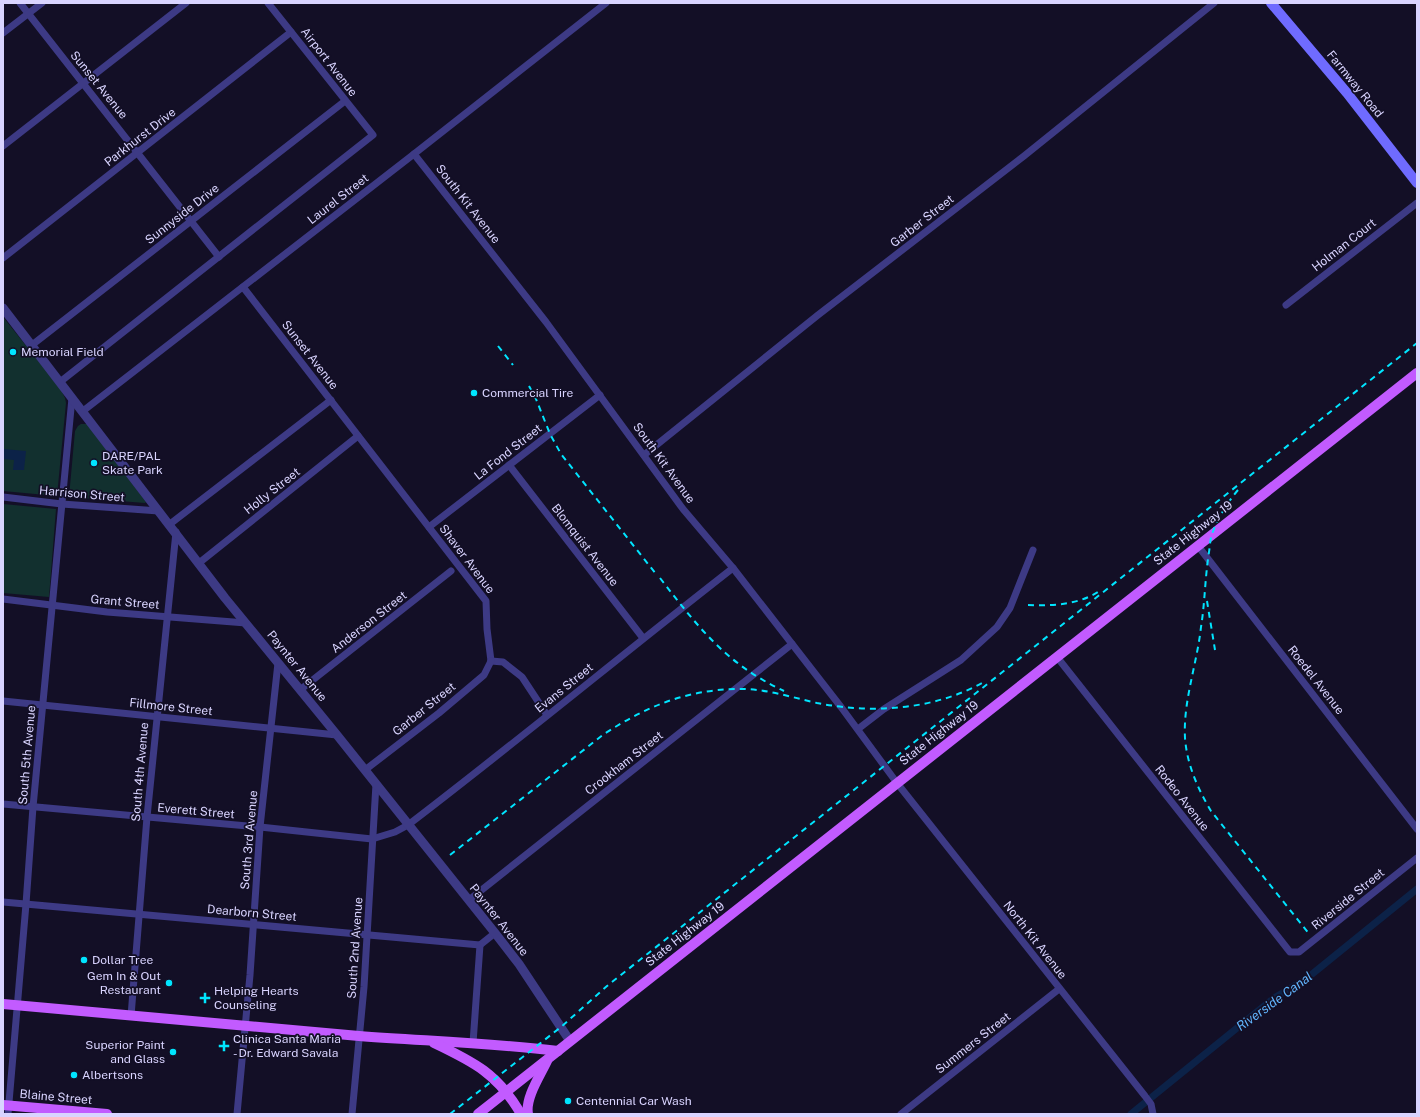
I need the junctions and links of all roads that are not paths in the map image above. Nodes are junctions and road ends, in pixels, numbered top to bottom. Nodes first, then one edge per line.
1 (20, 3) edge
2 (42, 3) edge
3 (186, 3) edge
4 (268, 3) edge
5 (606, 3) edge
6 (1214, 3) edge
7 (1271, 3) edge
8 (28, 14) junction
9 (291, 32) junction
10 (3, 33) edge
11 (83, 83) junction
12 (346, 101) junction
13 (3, 146) edge
14 (138, 152) junction
15 (414, 154) junction
16 (1417, 183) edge
17 (1417, 203) edge
18 (192, 221) junction
19 (219, 256) junction
20 (3, 258) edge
21 (243, 287) junction
22 (1286, 305) dead end
23 (3, 308) edge
24 (32, 344) junction
25 (1417, 374) edge
26 (60, 382) junction
27 (600, 395) junction
28 (72, 398) junction
29 (331, 400) junction
30 (83, 411) junction
31 (358, 436) junction
32 (644, 455) junction
33 (509, 465) junction
34 (3, 497) edge
35 (62, 504) junction
36 (159, 511) junction
37 (170, 524) junction
38 (429, 527) junction
39 (176, 532) junction
40 (1198, 546) junction
41 (1033, 550) dead end
42 (199, 563) junction
43 (733, 568) junction
44 (451, 571) dead end
45 (3, 599) edge
46 (52, 605) junction
47 (166, 616) junction
48 (246, 623) junction
49 (643, 638) junction
50 (792, 644) junction
51 (1057, 657) junction
52 (491, 661) junction
53 (278, 663) junction
54 (300, 690) junction
55 (3, 701) edge
56 (42, 704) junction
57 (547, 715) junction
58 (156, 716) junction
59 (271, 728) junction
60 (858, 729) junction
61 (337, 735) junction
62 (365, 770) junction
63 (897, 783) junction
64 (376, 784) junction
65 (3, 804) edge
66 (33, 807) junction
67 (147, 817) junction
68 (408, 825) junction
69 (260, 827) junction
70 (1417, 829) edge
71 (372, 839) junction
72 (1417, 858) edge
73 (470, 900) junction
74 (3, 902) edge
75 (26, 904) junction
76 (140, 914) junction
77 (253, 924) junction
78 (496, 933) junction
79 (367, 934) junction
80 (480, 945) junction
81 (1290, 952) joint
82 (1059, 989) junction
83 (3, 1004) edge
84 (17, 1005) junction
85 (131, 1016) junction
86 (244, 1026) junction
87 (359, 1036) junction
88 (429, 1041) junction
89 (570, 1041) junction
90 (474, 1043) junction
91 (558, 1051) junction
92 (548, 1059) junction
93 (507, 1092) junction
94 (7, 1108) edge
95 (1154, 1113) edge
96 (107, 1114) edge
97 (237, 1114) edge
98 (352, 1114) edge
99 (478, 1114) edge
100 (521, 1114) edge
101 (528, 1114) edge
102 (901, 1114) edge

1 - 8 street, Sunset Avenue
2 - 8 street
3 - 11 street
4 - 9 street, Airport Avenue
5 - 15 street, Laurel Street
6 - 32 street, Garber Street
7 - 16 main road, Farmway Road
8 - 10 street
8 - 11 street, Sunset Avenue
9 - 12 street, Airport Avenue
9 - 14 street, Parkhurst Drive
11 - 13 street
11 - 14 street, Sunset Avenue
12 - 18 street, Sunnyside Drive
12 - 19 street, Airport Avenue
14 - 18 street, Sunset Avenue
14 - 20 street, Parkhurst Drive
15 - 21 street, Laurel Street
15 - 27 street, South Kit Avenue
17 - 22 street, Holman Court
18 - 19 street, Sunset Avenue
18 - 24 street, Sunnyside Drive
19 - 26 street
21 - 29 street, Sunset Avenue
21 - 30 street, Laurel Street
23 - 24 street, Paynter Avenue
24 - 26 street, Paynter Avenue
25 - 40 main road, State Highway 19
26 - 28 street, Paynter Avenue
27 - 32 street, South Kit Avenue
27 - 33 street, La Fond Street
28 - 30 street, Paynter Avenue
28 - 35 street, South 5th Avenue
29 - 31 street, Sunset Avenue
29 - 37 street
30 - 36 street, Paynter Avenue
31 - 38 street, Shaver Avenue
31 - 42 street, Holly Street
32 - 43 street, South Kit Avenue
33 - 38 street, La Fond Street
33 - 49 street, Blomquist Avenue
34 - 35 street, Harrison Street
35 - 36 street, Harrison Street
35 - 46 street, South 5th Avenue
36 - 37 street, Paynter Avenue
37 - 39 street, Paynter Avenue
38 - 52 street, Shaver Avenue
39 - 42 street, Paynter Avenue
39 - 47 street, South 4th Avenue
40 - 51 main road, State Highway 19
40 - 70 street, Roedel Avenue
41 - 60 street
42 - 48 street, Paynter Avenue
43 - 49 street, Evans Street
43 - 50 street, South Kit Avenue
44 - 54 street, Anderson Street
45 - 46 street, Grant Street
46 - 47 street, Grant Street
46 - 56 street, South 5th Avenue
47 - 48 street, Grant Street
47 - 58 street, South 4th Avenue
48 - 53 street, Paynter Avenue
49 - 57 street, Evans Street
50 - 60 street, South Kit Avenue
50 - 73 street, Crookham Street
51 - 63 main road, State Highway 19
51 - 81 street, Rodeo Avenue
52 - 57 street
52 - 62 street, Garber Street
53 - 54 street, Paynter Avenue
53 - 59 street, South 3rd Avenue
54 - 61 street, Paynter Avenue
55 - 56 street, Fillmore Street
56 - 58 street, Fillmore Street
56 - 66 street, South 5th Avenue
57 - 68 street, Evans Street
58 - 59 street, Fillmore Street
58 - 67 street, South 4th Avenue
59 - 61 street, Fillmore Street
59 - 69 street, South 3rd Avenue
60 - 63 street, South Kit Avenue
61 - 62 street, Paynter Avenue
62 - 64 street, Paynter Avenue
63 - 82 street, North Kit Avenue
63 - 89 main road, State Highway 19
64 - 68 street, Paynter Avenue
64 - 71 street, South 2nd Avenue
65 - 66 street, Everett Street
66 - 67 street, Everett Street
66 - 75 street, South 5th Avenue
67 - 69 street, Everett Street
67 - 76 street, South 4th Avenue
68 - 71 street, Everett Street
68 - 73 street, Paynter Avenue
69 - 71 street, Everett Street
69 - 77 street, South 3rd Avenue
71 - 79 street, South 2nd Avenue
72 - 81 street, Riverside Street
73 - 78 street, Paynter Avenue
74 - 75 street, Dearborn Street
75 - 76 street, Dearborn Street
75 - 84 street, South 5th Avenue
76 - 77 street, Dearborn Street
76 - 85 street, South 4th Avenue
77 - 79 street, Dearborn Street
77 - 86 street, South 3rd Avenue
78 - 80 street
78 - 89 street, Paynter Avenue
79 - 80 street, Dearborn Street
79 - 87 street, South 2nd Avenue
80 - 90 street
82 - 95 street, North Kit Avenue
82 - 102 street, Summers Street
83 - 84 main road
84 - 85 main road
84 - 94 street, South 5th Avenue
85 - 86 main road
86 - 87 main road
86 - 97 street, South 3rd Avenue
87 - 88 main road
87 - 98 street, South 2nd Avenue
88 - 90 main road
88 - 93 main road
89 - 91 main road, State Highway 19
90 - 91 main road
91 - 92 main road, State Highway 19
92 - 93 main road, State Highway 19
92 - 101 main road
93 - 99 main road, State Highway 19
93 - 100 main road
94 - 96 main road, Blaine Street

